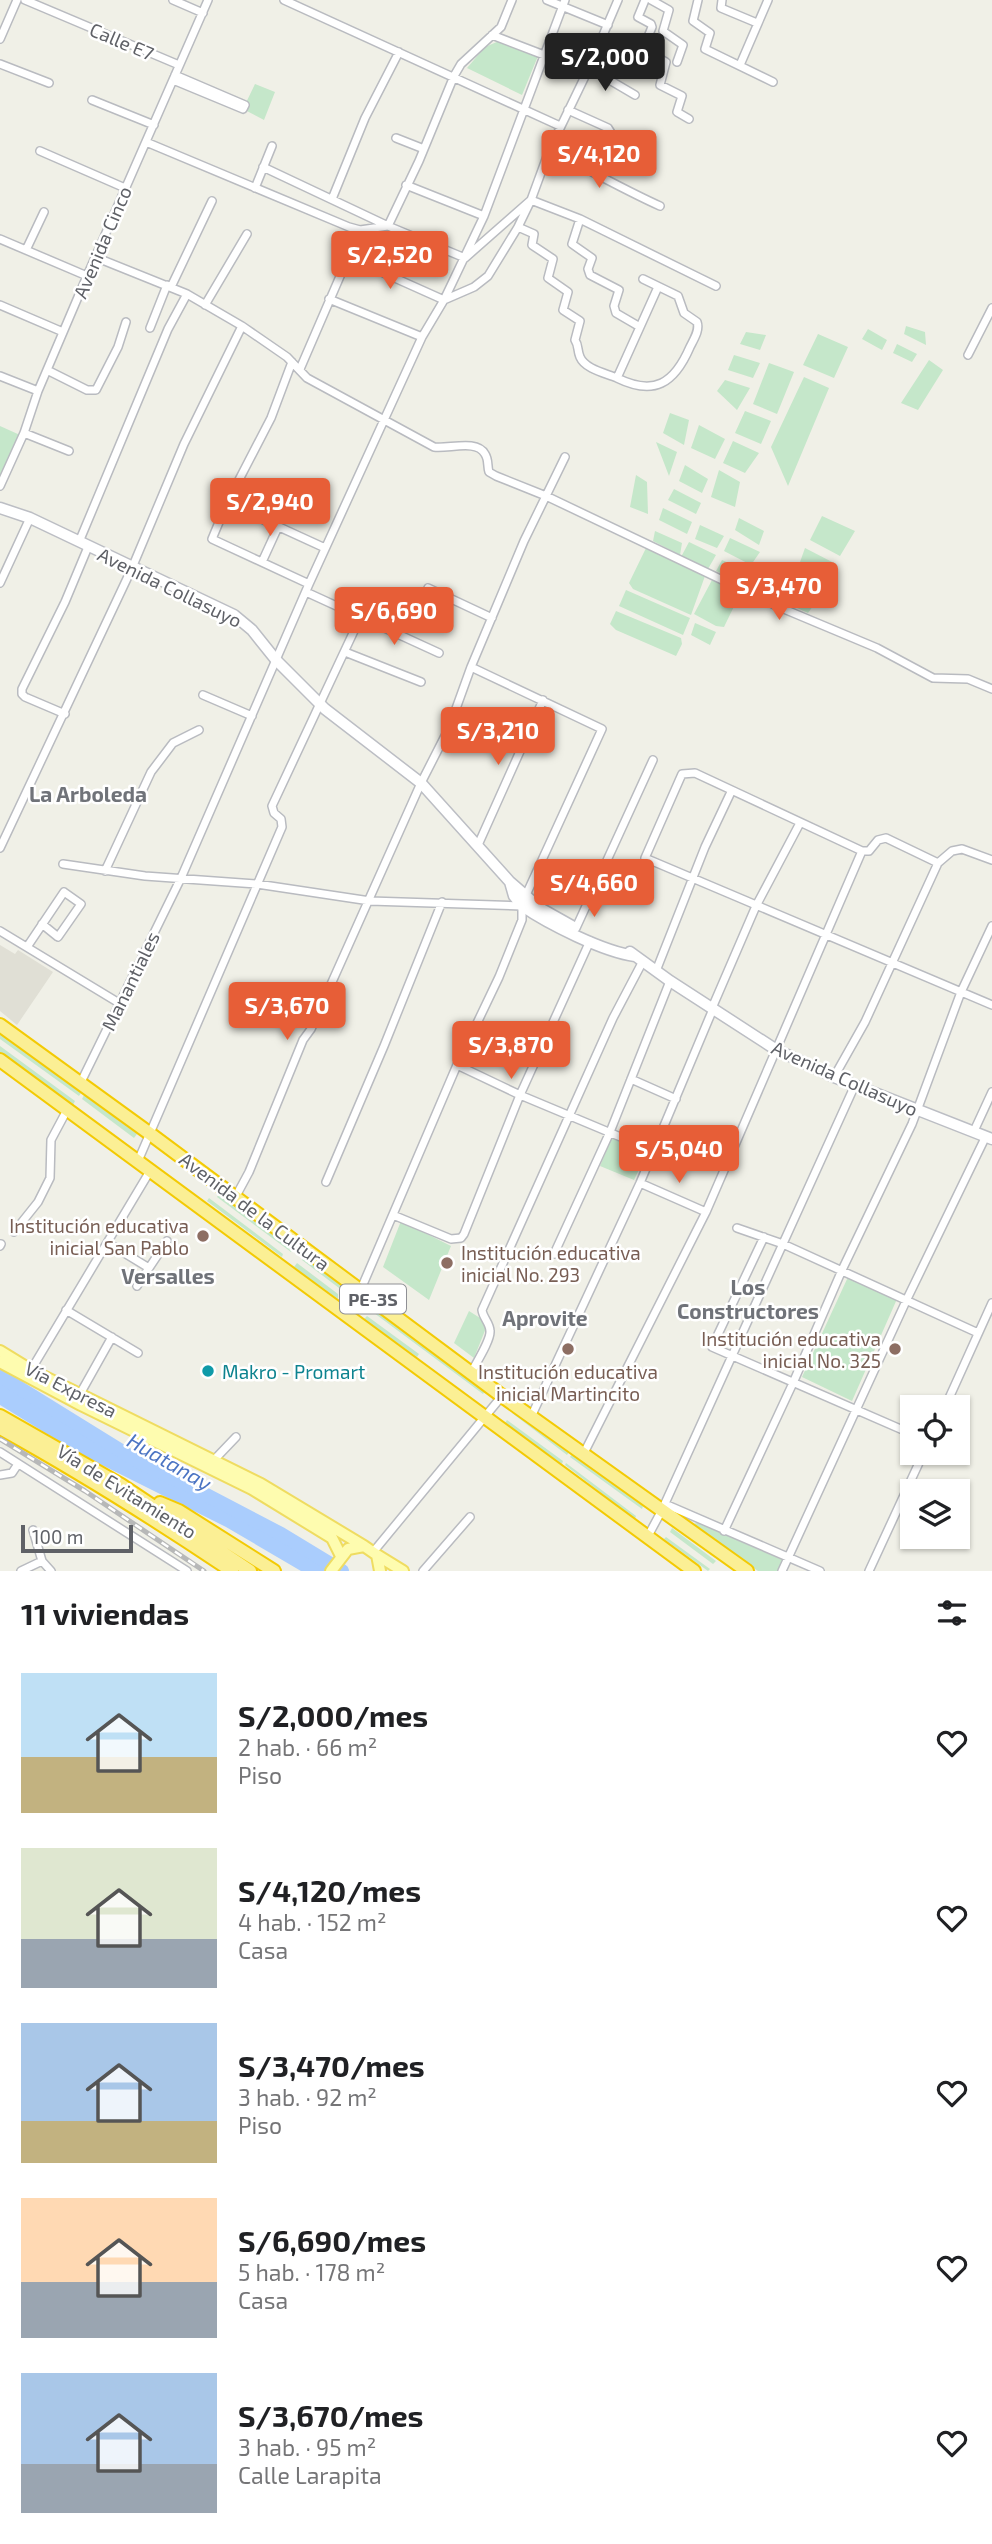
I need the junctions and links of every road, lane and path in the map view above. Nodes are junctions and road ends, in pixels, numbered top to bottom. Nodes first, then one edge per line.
1 (17, 0) edge
2 (25, 0) edge
3 (173, 0) edge
4 (208, 0) edge
5 (284, 0) edge
6 (512, 0) edge
7 (547, 0) edge
8 (618, 0) edge
9 (645, 0) edge
10 (651, 0) edge
11 (698, 0) edge
12 (722, 0) edge
13 (768, 0) edge
14 (294, 2) edge
15 (564, 3) edge
16 (203, 13) junction
17 (757, 23) junction
18 (608, 25) junction
19 (492, 35) junction
20 (0, 39) edge
21 (400, 52) junction
22 (544, 55) junction
23 (677, 62) dead end
24 (0, 64) edge
25 (179, 65) junction
26 (740, 65) junction
27 (589, 68) junction
28 (454, 76) junction
29 (174, 78) junction
30 (49, 82) dead end
31 (773, 82) dead end
32 (635, 95) dead end
33 (92, 100) dead end
34 (523, 108) junction
35 (568, 110) junction
36 (689, 119) dead end
37 (154, 125) junction
38 (560, 126) junction
39 (396, 138) dead end
40 (146, 142) junction
41 (272, 146) dead end
42 (424, 149) junction
43 (40, 151) dead end
44 (549, 151) junction
45 (633, 163) dead end
46 (263, 167) junction
47 (406, 185) junction
48 (125, 188) junction
49 (255, 188) junction
50 (332, 200) junction
51 (530, 200) junction
52 (212, 201) dead end
53 (660, 206) dead end
54 (44, 212) dead end
55 (484, 216) junction
56 (580, 219) junction
57 (388, 226) junction
58 (518, 227) junction
59 (359, 230) junction
60 (247, 234) dead end
61 (0, 239) edge
62 (488, 240) junction
63 (26, 250) junction
64 (503, 250) junction
65 (95, 257) junction
66 (348, 257) junction
67 (464, 258) junction
68 (87, 276) junction
69 (643, 279) dead end
70 (169, 286) junction
71 (716, 286) dead end
72 (658, 287) junction
73 (187, 294) junction
74 (329, 299) junction
75 (444, 300) junction
76 (0, 305) edge
77 (205, 305) junction
78 (992, 308) edge
79 (126, 322) dead end
80 (242, 326) junction
81 (640, 327) junction
82 (150, 328) dead end
83 (63, 332) junction
84 (422, 337) junction
85 (968, 355) dead end
86 (292, 362) junction
87 (300, 369) junction
88 (47, 370) junction
89 (0, 376) edge
90 (617, 378) junction
91 (38, 391) junction
92 (384, 420) junction
93 (24, 432) junction
94 (69, 451) dead end
95 (565, 457) dead end
96 (0, 486) edge
97 (546, 496) junction
98 (227, 503) junction
99 (0, 508) edge
100 (30, 518) junction
101 (278, 527) junction
102 (83, 545) junction
103 (325, 548) junction
104 (262, 562) junction
105 (132, 568) junction
106 (0, 583) edge
107 (309, 584) junction
108 (428, 588) dead end
109 (306, 592) junction
110 (361, 616) junction
111 (492, 618) junction
112 (345, 652) junction
113 (439, 653) dead end
114 (276, 660) junction
115 (471, 667) junction
116 (421, 682) dead end
117 (992, 689) edge
118 (203, 695) dead end
119 (543, 701) junction
120 (319, 703) junction
121 (65, 714) junction
122 (252, 716) junction
123 (199, 730) dead end
124 (653, 761) dead end
125 (421, 783) junction
126 (731, 792) junction
127 (800, 823) junction
128 (1, 845) edge
129 (478, 845) junction
130 (862, 851) junction
131 (992, 860) edge
132 (938, 863) junction
133 (63, 864) dead end
134 (105, 871) junction
135 (181, 878) junction
136 (694, 879) junction
137 (510, 882) junction
138 (257, 884) junction
139 (530, 898) junction
140 (370, 901) junction
141 (442, 902) junction
142 (522, 906) junction
143 (757, 906) junction
144 (43, 924) junction
145 (992, 926) edge
146 (0, 931) edge
147 (583, 935) junction
148 (827, 935) junction
149 (27, 947) junction
150 (639, 959) junction
151 (893, 963) junction
152 (656, 971) junction
153 (670, 981) junction
154 (961, 992) junction
155 (119, 1003) junction
156 (992, 1005) edge
157 (713, 1009) junction
158 (0, 1024) edge
159 (775, 1049) junction
160 (0, 1060) edge
161 (457, 1065) junction
162 (834, 1077) junction
163 (631, 1079) junction
164 (80, 1084) junction
165 (855, 1085) junction
166 (992, 1092) edge
167 (520, 1095) junction
168 (676, 1099) junction
169 (67, 1110) junction
170 (917, 1110) junction
171 (570, 1116) junction
172 (974, 1131) junction
173 (610, 1132) junction
174 (149, 1133) junction
175 (989, 1138) edge
176 (654, 1152) junction
177 (138, 1161) junction
178 (150, 1171) junction
179 (326, 1182) dead end
180 (640, 1183) junction
181 (235, 1198) junction
182 (706, 1212) junction
183 (393, 1215) junction
184 (737, 1228) dead end
185 (14, 1232) dead end
186 (764, 1237) junction
187 (167, 1241) dead end
188 (108, 1243) junction
189 (783, 1244) junction
190 (554, 1254) dead end
191 (149, 1268) junction
192 (842, 1270) junction
193 (137, 1286) dead end
194 (361, 1289) junction
195 (907, 1299) junction
196 (992, 1303) edge
197 (65, 1310) junction
198 (344, 1312) junction
199 (978, 1333) junction
200 (112, 1337) junction
201 (0, 1351) edge
202 (138, 1353) dead end
203 (733, 1355) junction
204 (0, 1362) edge
205 (31, 1370) junction
206 (471, 1373) junction
207 (793, 1382) junction
208 (80, 1394) junction
209 (950, 1395) edge
210 (502, 1396) junction
211 (857, 1409) junction
212 (0, 1416) edge
213 (531, 1417) junction
214 (485, 1418) junction
215 (0, 1428) edge
216 (900, 1429) edge
217 (236, 1437) dead end
218 (0, 1451) edge
219 (584, 1453) junction
220 (214, 1460) junction
221 (18, 1464) junction
222 (918, 1465) edge
223 (0, 1475) edge
224 (121, 1485) junction
225 (664, 1507) junction
226 (470, 1517) dead end
227 (33, 1530) dead end
228 (723, 1531) junction
229 (648, 1536) junction
230 (371, 1551) junction
231 (340, 1557) junction
232 (789, 1557) junction
233 (43, 1561) junction
234 (21, 1571) edge
235 (51, 1571) edge
236 (187, 1571) edge
237 (232, 1571) edge
238 (250, 1571) edge
239 (274, 1571) edge
240 (331, 1571) edge
241 (380, 1571) edge
242 (403, 1571) edge
243 (423, 1571) edge
244 (694, 1571) edge
245 (747, 1571) edge
246 (782, 1571) edge
247 (820, 1571) edge
248 (869, 1571) edge

1 - 20 street
2 - 25 street, Calle E7
3 - 16 street
4 - 16 street, Avenida Cinco
5 - 14 street
6 - 19 street
7 - 15 street
8 - 18 street
9 - 36 street
10 - 23 street
11 - 26 street
12 - 17 street
13 - 17 street
14 - 21 street
15 - 18 street
15 - 22 street, Manantiales
16 - 25 street, Avenida Cinco
17 - 26 street
18 - 27 street
19 - 22 street
19 - 28 street
21 - 28 street
21 - 50 street
22 - 34 street, Manantiales
24 - 30 street
25 - 29 street, Avenida Cinco
26 - 31 street
27 - 32 street
27 - 35 street
28 - 34 street
28 - 42 street
29 - 29 street
29 - 37 street, Avenida Cinco
33 - 37 street
34 - 38 street
34 - 55 street, Manantiales
35 - 38 street
35 - 45 street
37 - 40 street, Avenida Cinco
38 - 44 street
39 - 42 street
40 - 48 street, Avenida Cinco
40 - 49 street
41 - 46 street
42 - 47 street
43 - 48 street
44 - 51 street
44 - 53 street
46 - 49 street
46 - 50 street
47 - 55 street
47 - 57 street
48 - 65 street, Avenida Cinco
49 - 59 street
50 - 57 street
51 - 56 street
51 - 58 street
51 - 62 street
52 - 70 street
54 - 63 street
55 - 67 street, Manantiales
56 - 71 street
56 - 81 street
57 - 59 street
57 - 67 street
58 - 64 street
58 - 90 street
59 - 66 street
60 - 77 street
61 - 63 street
62 - 64 street
62 - 67 street
63 - 68 street
64 - 75 street
65 - 68 street, Avenida Cinco
65 - 70 street
66 - 74 street
66 - 75 street
67 - 75 street, Manantiales
68 - 83 street, Avenida Cinco
69 - 72 street
70 - 73 street
70 - 82 street
72 - 81 street
72 - 90 street
73 - 77 street
73 - 102 street
74 - 84 street
74 - 87 street
75 - 84 street, Manantiales
76 - 83 street
77 - 80 street
78 - 85 street
79 - 88 street
80 - 86 street
80 - 105 street
81 - 90 street
83 - 88 street, Avenida Cinco
84 - 92 street, Manantiales
86 - 87 street
86 - 98 street
87 - 92 street
88 - 91 street, Avenida Cinco
89 - 91 street
91 - 93 street, Avenida Cinco
92 - 97 street
92 - 103 street, Manantiales
93 - 94 street
93 - 96 street, Avenida Cinco
95 - 97 street
97 - 111 street
97 - 117 street
98 - 101 street
98 - 104 street
99 - 100 street, Avenida Collasuyo
100 - 102 street, Avenida Collasuyo
100 - 106 street
101 - 103 street
101 - 104 street
102 - 105 street, Avenida Collasuyo
102 - 121 street
103 - 107 street, Manantiales
104 - 107 street
105 - 114 street, Avenida Collasuyo
105 - 121 street
107 - 109 street, Manantiales
108 - 111 street
109 - 110 street
109 - 114 street, Manantiales
110 - 112 street
110 - 113 street
111 - 115 street
112 - 116 street
112 - 120 street
114 - 120 street, Avenida Collasuyo
114 - 122 street, Manantiales
115 - 119 street
115 - 125 street
118 - 122 street
119 - 129 street
119 - 139 street
120 - 125 street, Avenida Collasuyo
120 - 138 street
121 - 128 street
122 - 135 street, Manantiales
123 - 134 street
124 - 147 street
125 - 129 street, Avenida Collasuyo
125 - 140 street
126 - 127 street
126 - 136 street
126 - 136 street
127 - 130 street
127 - 143 street
129 - 137 street, Avenida Collasuyo
130 - 132 street
130 - 148 street
131 - 132 street
132 - 151 street
133 - 134 street
134 - 135 street
135 - 138 street
135 - 155 street, Manantiales
136 - 143 street
136 - 152 street
137 - 139 street, Avenida Collasuyo
137 - 142 street, Avenida Collasuyo
138 - 140 street
138 - 174 street
139 - 142 street
139 - 147 street, Avenida Collasuyo
140 - 141 street
140 - 181 street
141 - 142 street
141 - 179 street
142 - 147 street, Avenida Collasuyo
142 - 161 street
143 - 148 street
143 - 157 street
144 - 144 street
144 - 149 street
145 - 154 street
146 - 149 street
147 - 150 street, Avenida Collasuyo
147 - 167 street
148 - 151 street
148 - 159 street
149 - 155 street
150 - 152 street, Avenida Collasuyo
150 - 171 street
151 - 154 street
151 - 162 street
152 - 153 street, Avenida Collasuyo
153 - 157 street, Avenida Collasuyo
153 - 163 street
154 - 156 street
154 - 170 street
155 - 164 street, Manantiales
157 - 159 street, Avenida Collasuyo
157 - 168 street
158 - 164 highway, Avenida de la Cultura / PE-3S
159 - 162 street, Avenida Collasuyo
159 - 182 street
160 - 169 highway, Avenida de la Cultura / PE-3S
161 - 167 street
161 - 183 street
162 - 165 street, Avenida Collasuyo
163 - 168 street
163 - 173 street
164 - 174 highway, Avenida de la Cultura / PE-3S
165 - 170 street, Avenida Collasuyo
165 - 189 street
166 - 172 street
167 - 171 street
167 - 183 street
168 - 176 street
169 - 177 highway, Avenida de la Cultura / PE-3S
169 - 185 street
170 - 172 street, Avenida Collasuyo
170 - 192 street
171 - 173 street
171 - 206 street
172 - 175 street, Avenida Collasuyo
173 - 176 street
173 - 190 street
174 - 177 street
174 - 181 highway, Avenida de la Cultura / PE-3S
175 - 195 street
176 - 180 street
177 - 178 highway, Avenida de la Cultura / PE-3S
178 - 188 street
178 - 198 highway, Avenida de la Cultura / PE-3S
180 - 182 street
180 - 213 street
181 - 194 highway, Avenida de la Cultura / PE-3S
182 - 219 street
183 - 194 street
184 - 186 street
186 - 189 street
186 - 203 street
187 - 191 street
188 - 191 street
188 - 197 street
189 - 192 street
189 - 203 street
191 - 193 street
192 - 195 street
192 - 207 street
194 - 198 street
194 - 206 highway, Avenida de la Cultura / PE-3S
195 - 199 street
195 - 211 street
196 - 199 street
197 - 200 street
197 - 205 street
198 - 214 highway, Avenida de la Cultura / PE-3S
199 - 209 street
200 - 202 street
200 - 208 street
201 - 205 main road, Vía Expresa
203 - 207 street
203 - 225 street
204 - 231 main road, Vía Expresa
205 - 208 main road, Vía Expresa
206 - 210 highway, Avenida de la Cultura / PE-3S
207 - 211 street
207 - 228 street
208 - 220 main road, Vía Expresa
210 - 213 highway, Avenida de la Cultura / PE-3S
210 - 214 street
211 - 216 street
211 - 232 street
212 - 224 highway, Vía de Evitamiento
213 - 219 highway, Avenida de la Cultura / PE-3S
214 - 229 highway, Avenida de la Cultura / PE-3S
214 - 230 street
215 - 237 highway, Vía de Evitamiento
217 - 220 street
218 - 221 street
219 - 225 highway, Avenida de la Cultura / PE-3S
220 - 230 main road, Vía Expresa
221 - 223 street
221 - 236 street
222 - 248 street
224 - 238 highway, Vía de Evitamiento
224 - 239 highway
225 - 228 street
225 - 229 street
225 - 245 highway, Avenida de la Cultura / PE-3S
226 - 243 street
227 - 233 street
228 - 232 street
229 - 244 highway, Avenida de la Cultura / PE-3S
230 - 231 main road
230 - 241 main road
230 - 242 main road, Vía Expresa
231 - 240 main road
232 - 246 street
232 - 247 street
233 - 234 street
233 - 235 street

